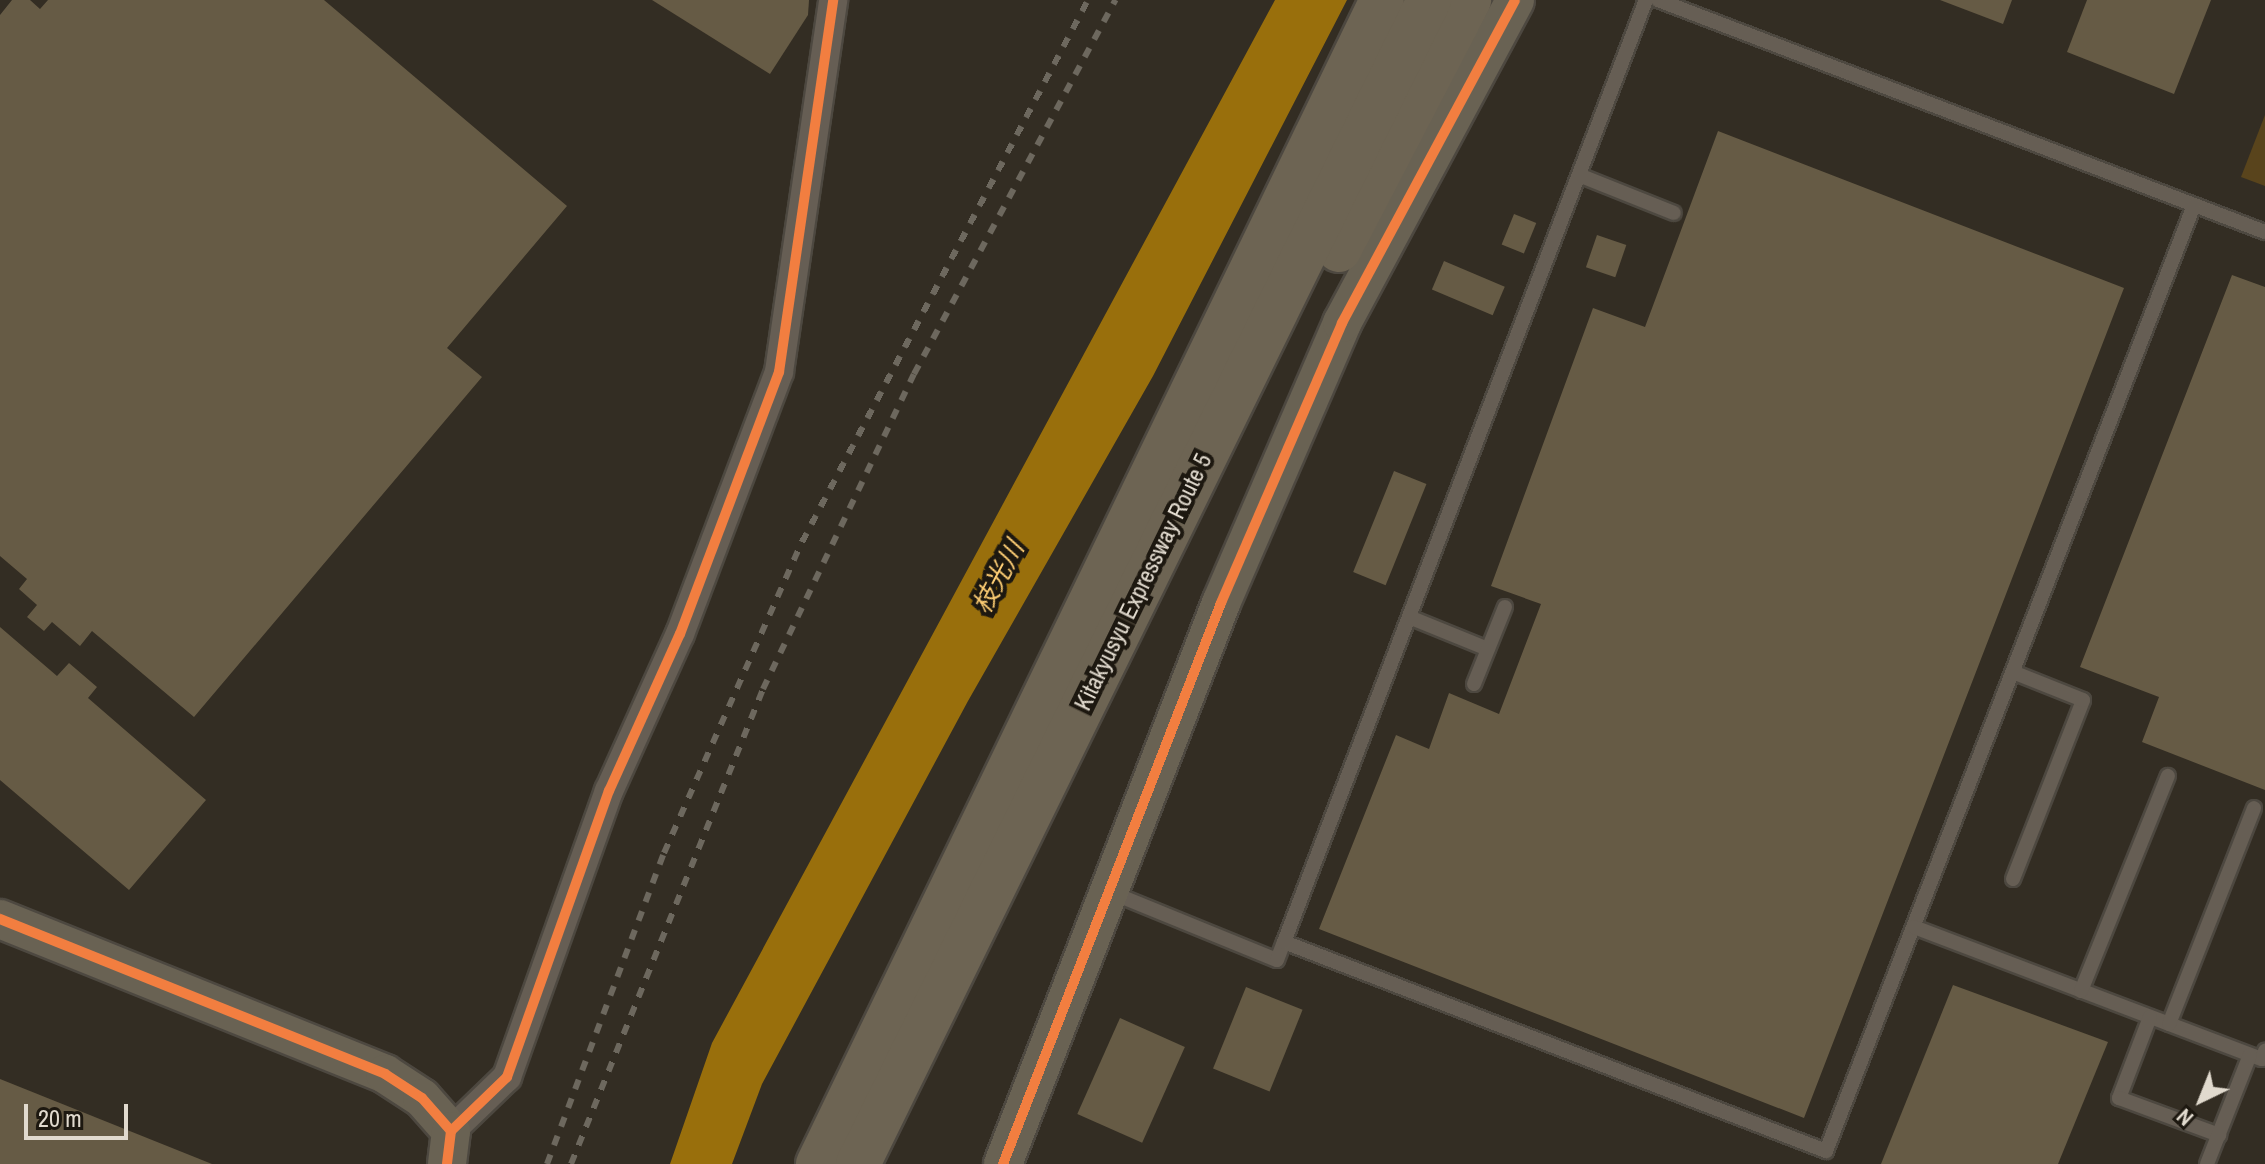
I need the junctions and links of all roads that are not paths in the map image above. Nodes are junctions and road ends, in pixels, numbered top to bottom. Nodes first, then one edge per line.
1 (833, 0) edge
2 (1382, 0) edge
3 (1515, 0) edge
4 (1646, 0) edge
5 (1658, 0) edge
6 (1447, 6) edge
7 (1579, 175) junction
8 (2194, 205) junction
9 (1674, 213) dead end
10 (2265, 232) edge
11 (1505, 607) dead end
12 (1409, 617) junction
13 (1488, 649) junction
14 (2013, 672) junction
15 (1474, 684) dead end
16 (2168, 776) dead end
17 (2254, 808) dead end
18 (2013, 879) dead end
19 (1110, 892) junction
20 (0, 919) edge
21 (1914, 927) junction
22 (1284, 942) junction
23 (2081, 991) junction
24 (2150, 1017) junction
25 (2169, 1024) junction
26 (2258, 1053) edge
27 (2219, 1135) junction
28 (449, 1147) edge
29 (818, 1164) edge
30 (858, 1164) edge
31 (1003, 1164) edge
32 (2207, 1164) edge

1 - 28 street
2 - 29 highway, Kitakyusyu Expressway Route 5
3 - 19 street
4 - 7 lane
5 - 8 lane
6 - 30 highway, Kitakyusyu Expressway Route 5
7 - 9 lane
7 - 12 lane
8 - 10 lane
8 - 14 lane
11 - 13 lane
12 - 13 lane
12 - 22 lane
13 - 15 lane
14 - 18 lane
14 - 21 lane
16 - 23 lane
17 - 25 lane
19 - 22 lane
19 - 31 street
20 - 28 street
21 - 22 lane
21 - 23 lane
23 - 24 lane
24 - 25 lane
24 - 27 lane
25 - 26 lane
26 - 27 lane
27 - 32 lane

